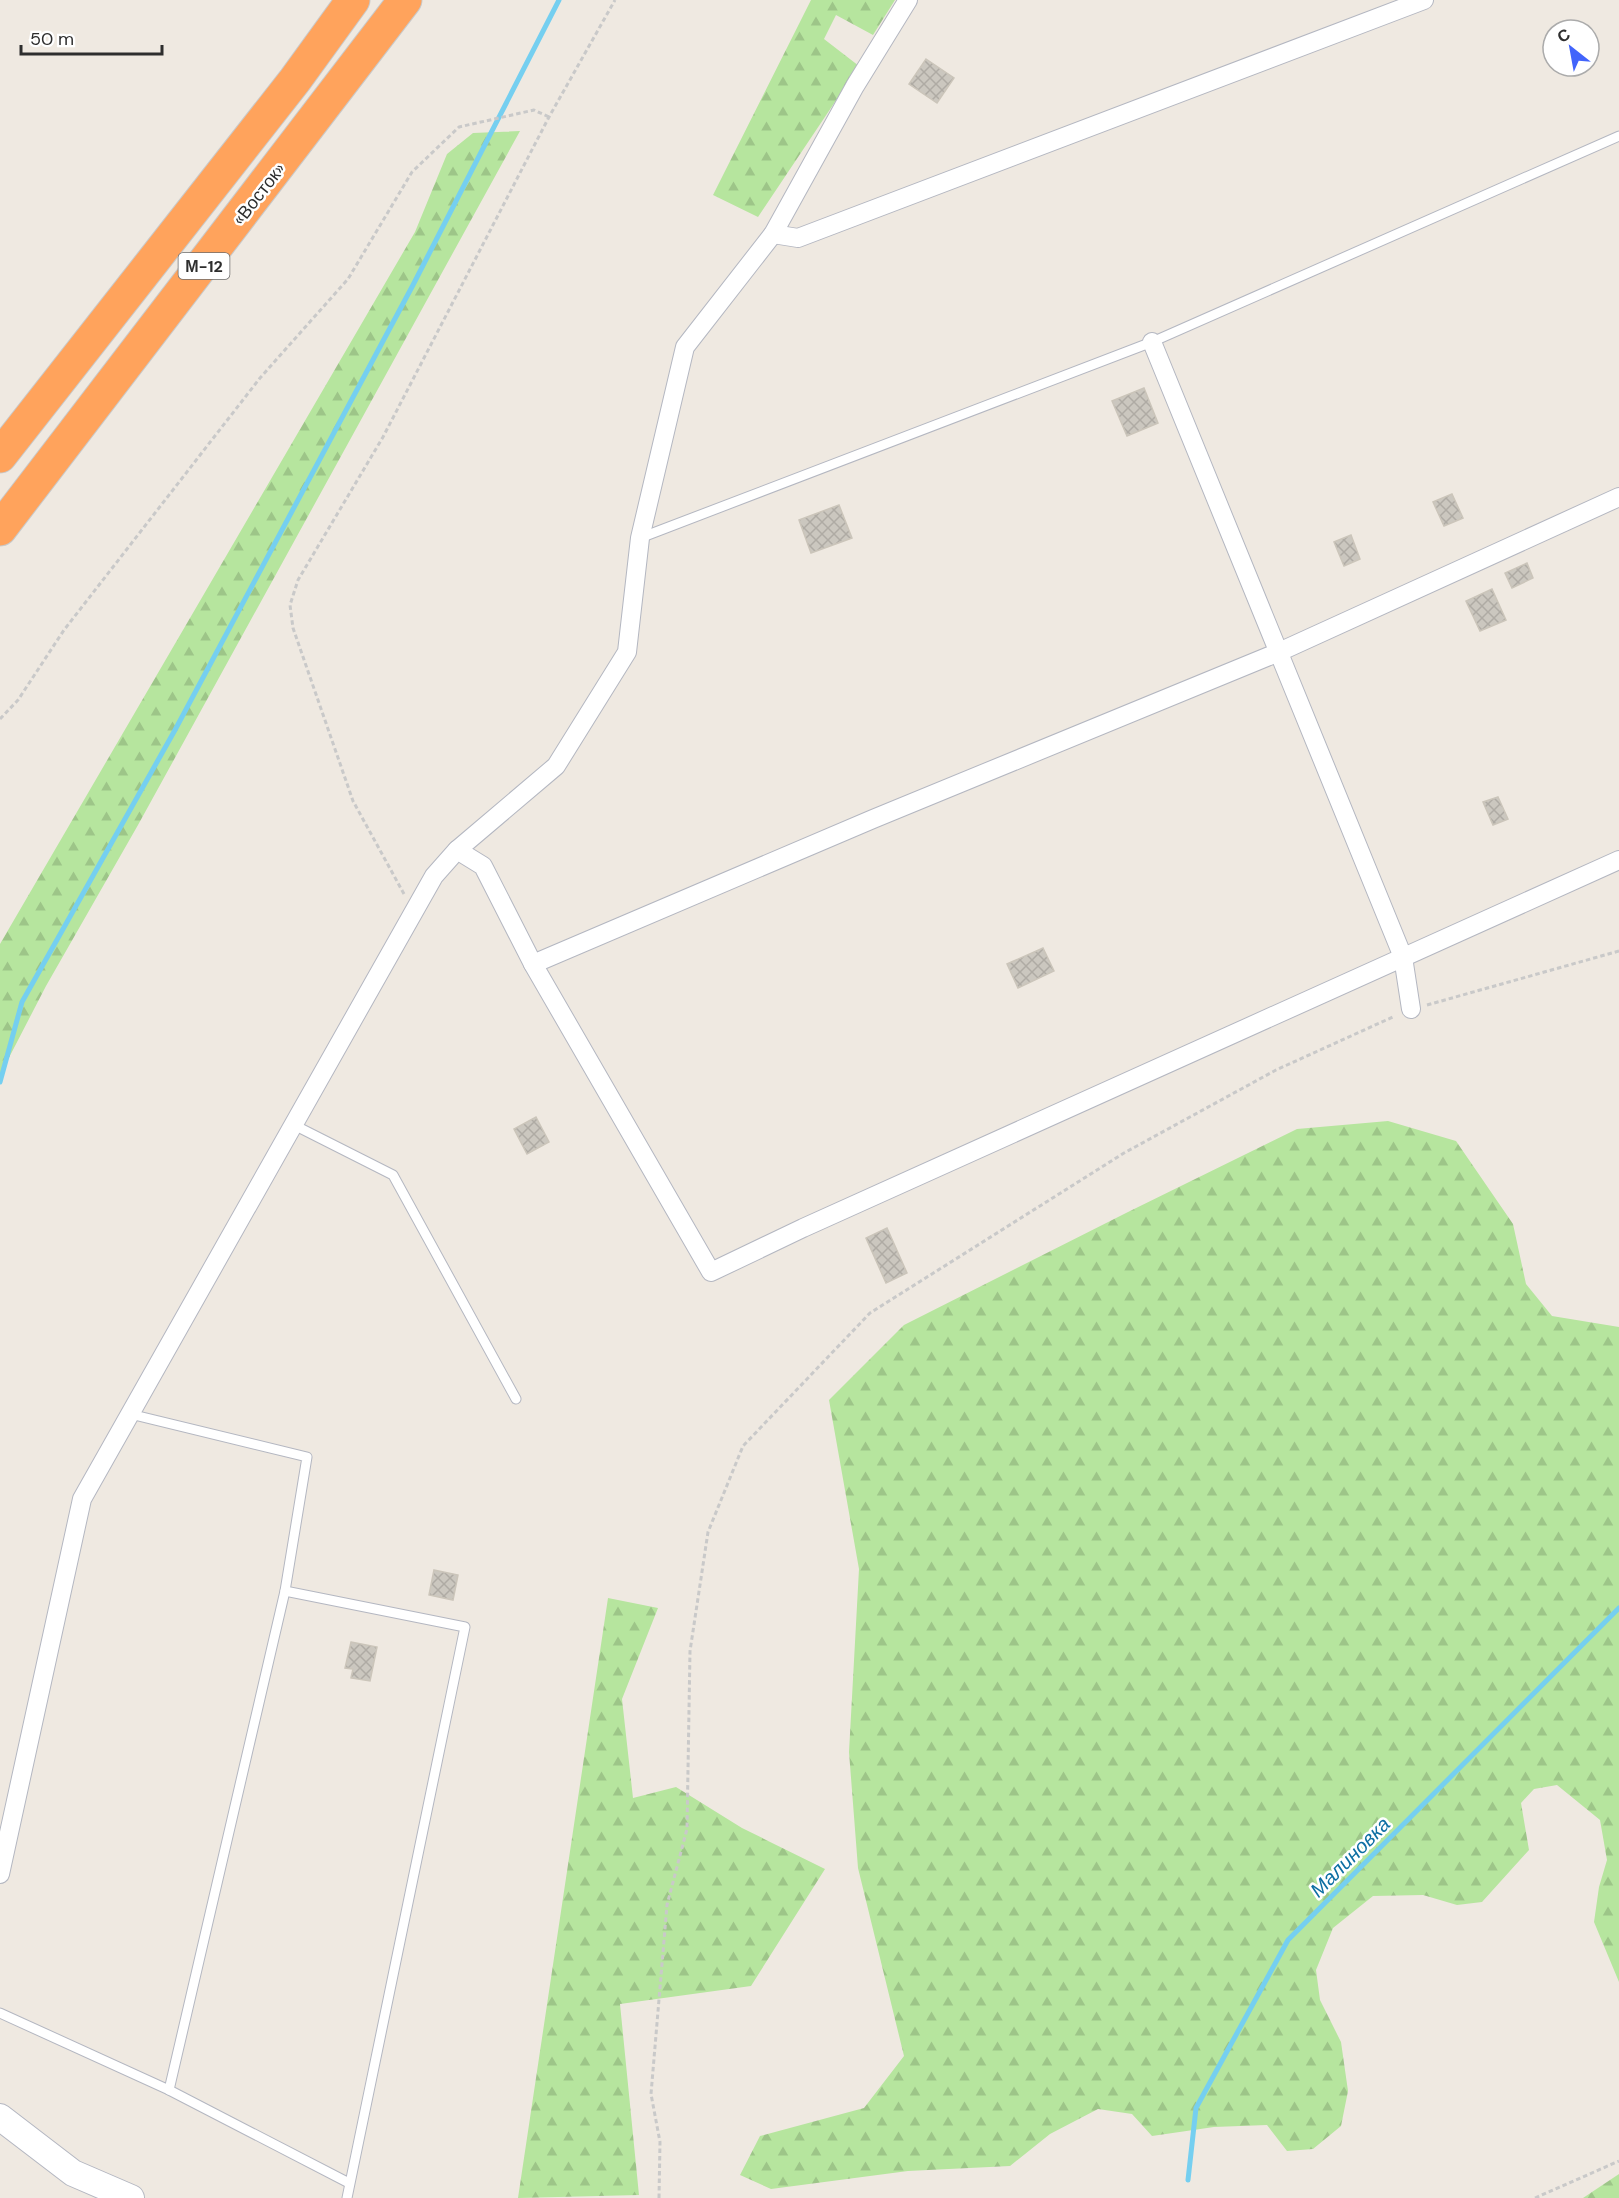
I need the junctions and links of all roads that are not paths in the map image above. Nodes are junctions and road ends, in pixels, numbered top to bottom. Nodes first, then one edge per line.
1 (353, 0) edge
2 (405, 0) edge
3 (908, 0) edge
4 (1424, 0) edge
5 (1619, 136) edge
6 (773, 234) junction
7 (1152, 342) junction
8 (0, 456) edge
9 (1619, 497) edge
10 (0, 530) edge
11 (640, 538) junction
12 (1279, 652) junction
13 (457, 850) junction
14 (1619, 860) edge
15 (1403, 957) junction
16 (533, 964) junction
17 (1411, 1009) road end
18 (294, 1125) junction
19 (516, 1400) dead end
20 (130, 1414) junction
21 (285, 1592) junction
22 (0, 1874) edge
23 (0, 2013) edge
24 (169, 2090) junction
25 (0, 2117) edge
26 (349, 2183) junction
27 (131, 2198) edge
28 (347, 2198) edge

1 - 8 highway, М-12
2 - 10 highway, «Восток» / М-12
3 - 6 street
4 - 6 street
5 - 7 lane
6 - 11 street
7 - 11 lane
7 - 12 street
9 - 12 street
11 - 13 street
12 - 15 street
12 - 16 street
13 - 16 street
13 - 18 street
14 - 15 street
15 - 16 street
15 - 17 street
18 - 19 lane
18 - 20 street
20 - 21 lane
20 - 22 street
21 - 24 lane
21 - 26 lane
23 - 24 lane
24 - 26 lane
25 - 27 street
26 - 28 lane

